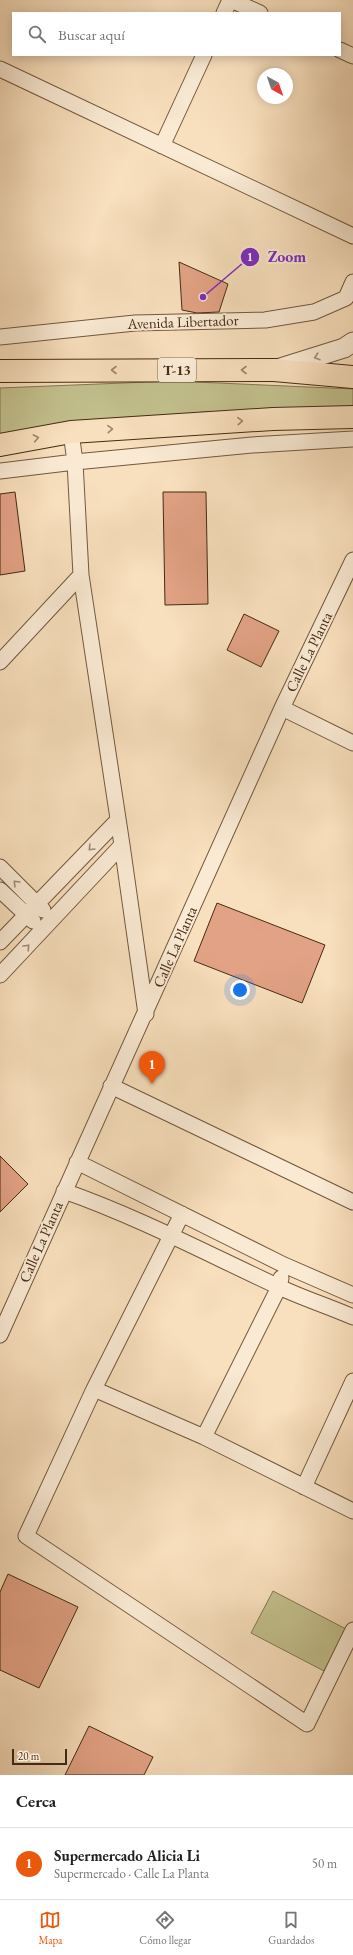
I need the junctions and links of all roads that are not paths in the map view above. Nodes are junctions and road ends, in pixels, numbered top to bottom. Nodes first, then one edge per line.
1 (231, 0) edge
2 (225, 12) edge
3 (258, 12) edge
4 (341, 50) edge
5 (204, 56) edge
6 (353, 56) edge
7 (0, 68) edge
8 (162, 146) junction
9 (353, 236) edge
10 (353, 282) edge
11 (0, 337) edge
12 (353, 342) edge
13 (0, 370) edge
14 (274, 370) junction
15 (353, 377) edge
16 (353, 417) edge
17 (71, 432) junction
18 (353, 439) edge
19 (0, 445) edge
20 (75, 462) junction
21 (0, 471) edge
22 (353, 560) edge
23 (81, 575) junction
24 (0, 662) edge
25 (282, 708) junction
26 (353, 743) edge
27 (118, 820) junction
28 (122, 845) junction
29 (0, 867) edge
30 (0, 890) edge
31 (36, 904) junction
32 (26, 914) junction
33 (52, 919) junction
34 (42, 930) junction
35 (0, 942) edge
36 (0, 975) edge
37 (146, 1014) junction
38 (111, 1086) junction
39 (77, 1162) junction
40 (64, 1191) junction
41 (353, 1202) edge
42 (182, 1214) junction
43 (171, 1234) junction
44 (284, 1265) junction
45 (279, 1287) junction
46 (353, 1295) edge
47 (353, 1317) edge
48 (0, 1335) edge
49 (353, 1381) edge
50 (94, 1389) junction
51 (204, 1437) junction
52 (304, 1487) junction
53 (353, 1511) edge
54 (353, 1630) edge

1 - 2 street
1 - 3 street
4 - 6 street
5 - 8 street
7 - 8 street
8 - 9 street
10 - 11 street, Avenida Libertador
12 -> 14 street
14 -> 13 highway, T-13
14 - 15 highway, T-13
17 -> 16 highway
19 -> 17 highway
17 - 20 street
18 - 20 street
20 - 21 street
20 - 23 street
22 - 25 street, Calle La Planta
23 - 24 street
23 - 27 street
25 - 26 street
25 - 37 street, Calle La Planta
27 - 28 street
27 -> 31 street
28 - 33 street
28 - 37 street
31 -> 29 street
30 - 32 street
31 - 32 street
31 - 33 street
32 - 34 street
32 - 35 street
33 - 34 street
36 -> 34 street
37 - 38 street, Calle La Planta
38 - 39 street, Calle La Planta
38 - 41 street
39 - 40 street, Calle La Planta
39 - 42 street
40 - 43 street
40 - 48 street, Calle La Planta
42 - 43 street
42 - 44 street
43 - 45 street
43 - 50 street
44 - 45 street
44 - 46 street
45 - 47 street
45 - 51 street
49 - 52 street
50 - 51 street
50 - 54 street
51 - 52 street
52 - 53 street

